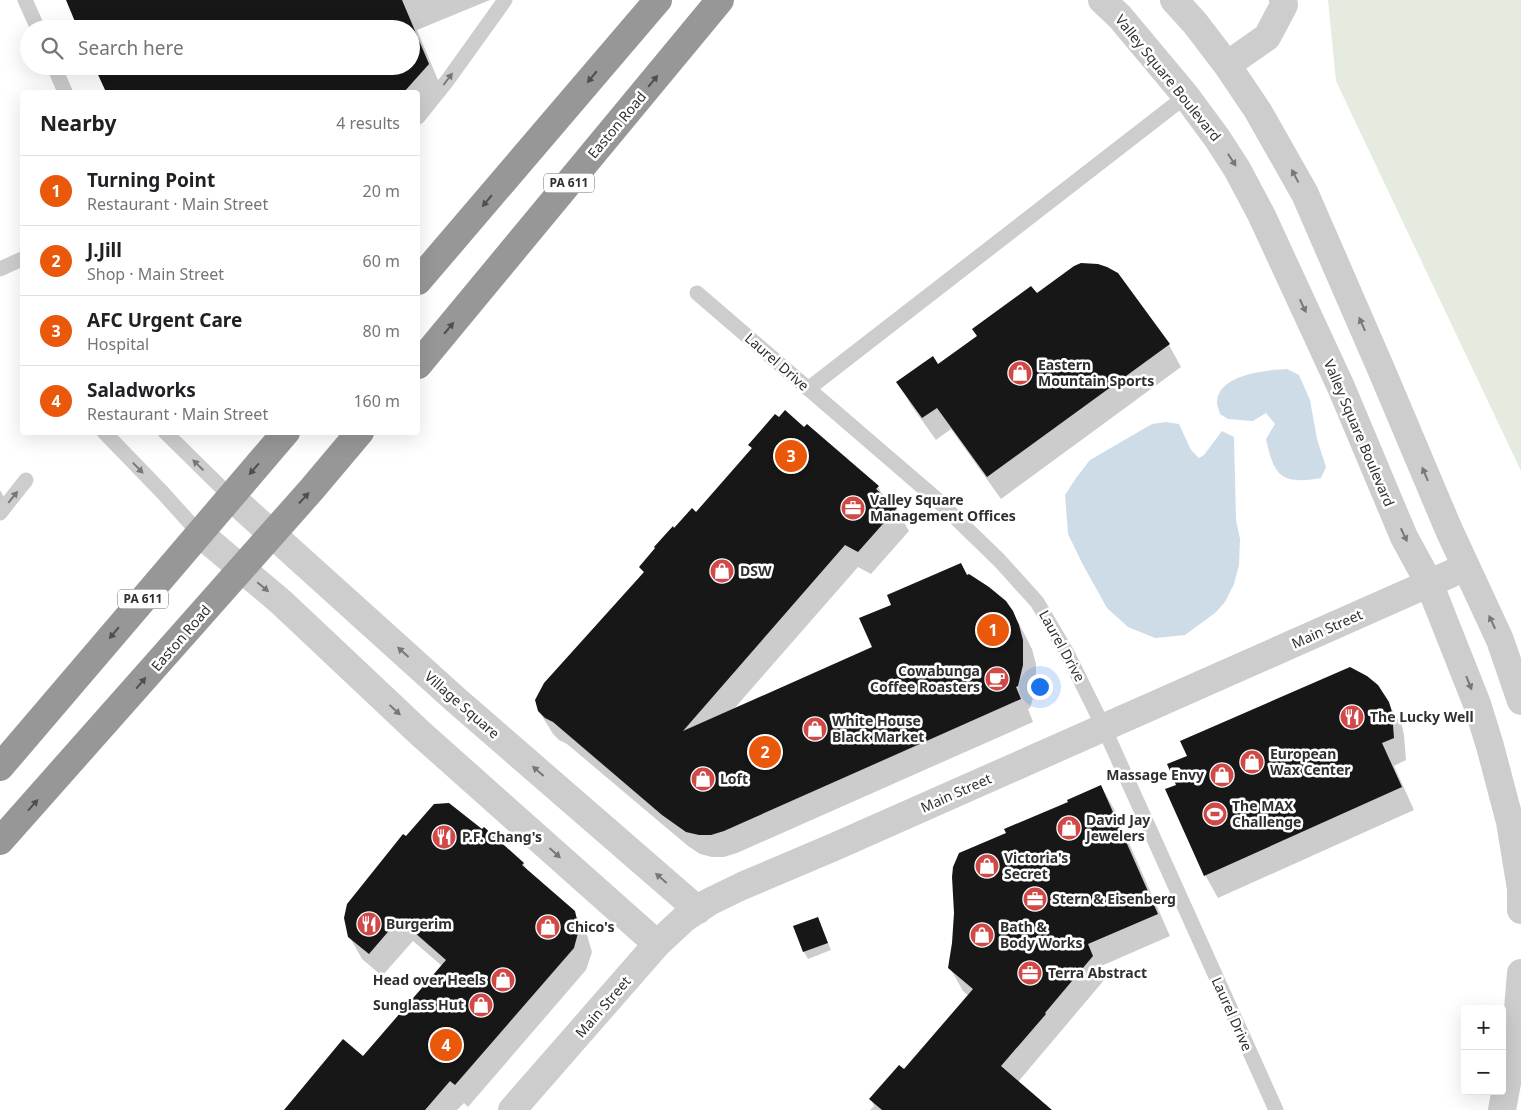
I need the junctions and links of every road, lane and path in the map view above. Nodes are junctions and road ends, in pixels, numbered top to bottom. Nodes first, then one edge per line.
1 (25, 0) edge
2 (505, 0) edge
3 (658, 0) edge
4 (720, 0) edge
5 (1102, 0) edge
6 (1174, 0) edge
7 (1283, 0) edge
8 (34, 20) edge
9 (1227, 65) junction
10 (58, 75) edge
11 (64, 90) edge
12 (1186, 96) junction
13 (420, 115) edge
14 (20, 261) edge
15 (0, 269) edge
16 (420, 279) edge
17 (697, 293) dead end
18 (420, 363) edge
19 (808, 390) junction
20 (107, 435) edge
21 (168, 435) edge
22 (283, 435) edge
23 (357, 435) edge
24 (26, 480) dead end
25 (230, 497) junction
26 (0, 513) edge
27 (199, 533) junction
28 (272, 534) junction
29 (1466, 567) junction
30 (241, 569) junction
31 (1430, 583) junction
32 (1521, 700) edge
33 (1104, 728) junction
34 (0, 767) edge
35 (0, 841) edge
36 (698, 910) junction
37 (1521, 910) edge
38 (657, 944) junction
39 (1521, 973) edge
40 (512, 1110) edge
41 (1276, 1110) edge
42 (1502, 1110) edge

1 - 8 lane
13 -> 2 lane
3 -> 16 highway
18 -> 4 highway, Easton Road / PA 611
5 - 12 street, Valley Square Boulevard
6 - 9 street
7 - 9 street
29 -> 9 street
10 - 11 lane
12 - 19 lane
12 -> 31 street, Valley Square Boulevard
14 - 15 lane
17 - 19 lane, Laurel Drive
19 - 33 lane, Laurel Drive
20 -> 27 lane
25 -> 21 lane
22 -> 25 highway, PA 611
28 -> 23 highway, Easton Road
26 -> 24 lane
25 - 27 highway, PA 611
25 - 28 street, Village Square
27 - 30 street
27 -> 34 highway, PA 611
28 - 30 highway, Easton Road
36 -> 28 street, Village Square
29 - 31 street, Main Street
32 -> 29 street
35 -> 30 highway, Easton Road
30 -> 38 street
31 - 33 street, Main Street
31 -> 37 street, Valley Square Boulevard
33 - 36 street, Main Street
33 - 41 lane, Laurel Drive
36 - 38 street, Main Street
38 - 40 street, Main Street
39 - 42 street

